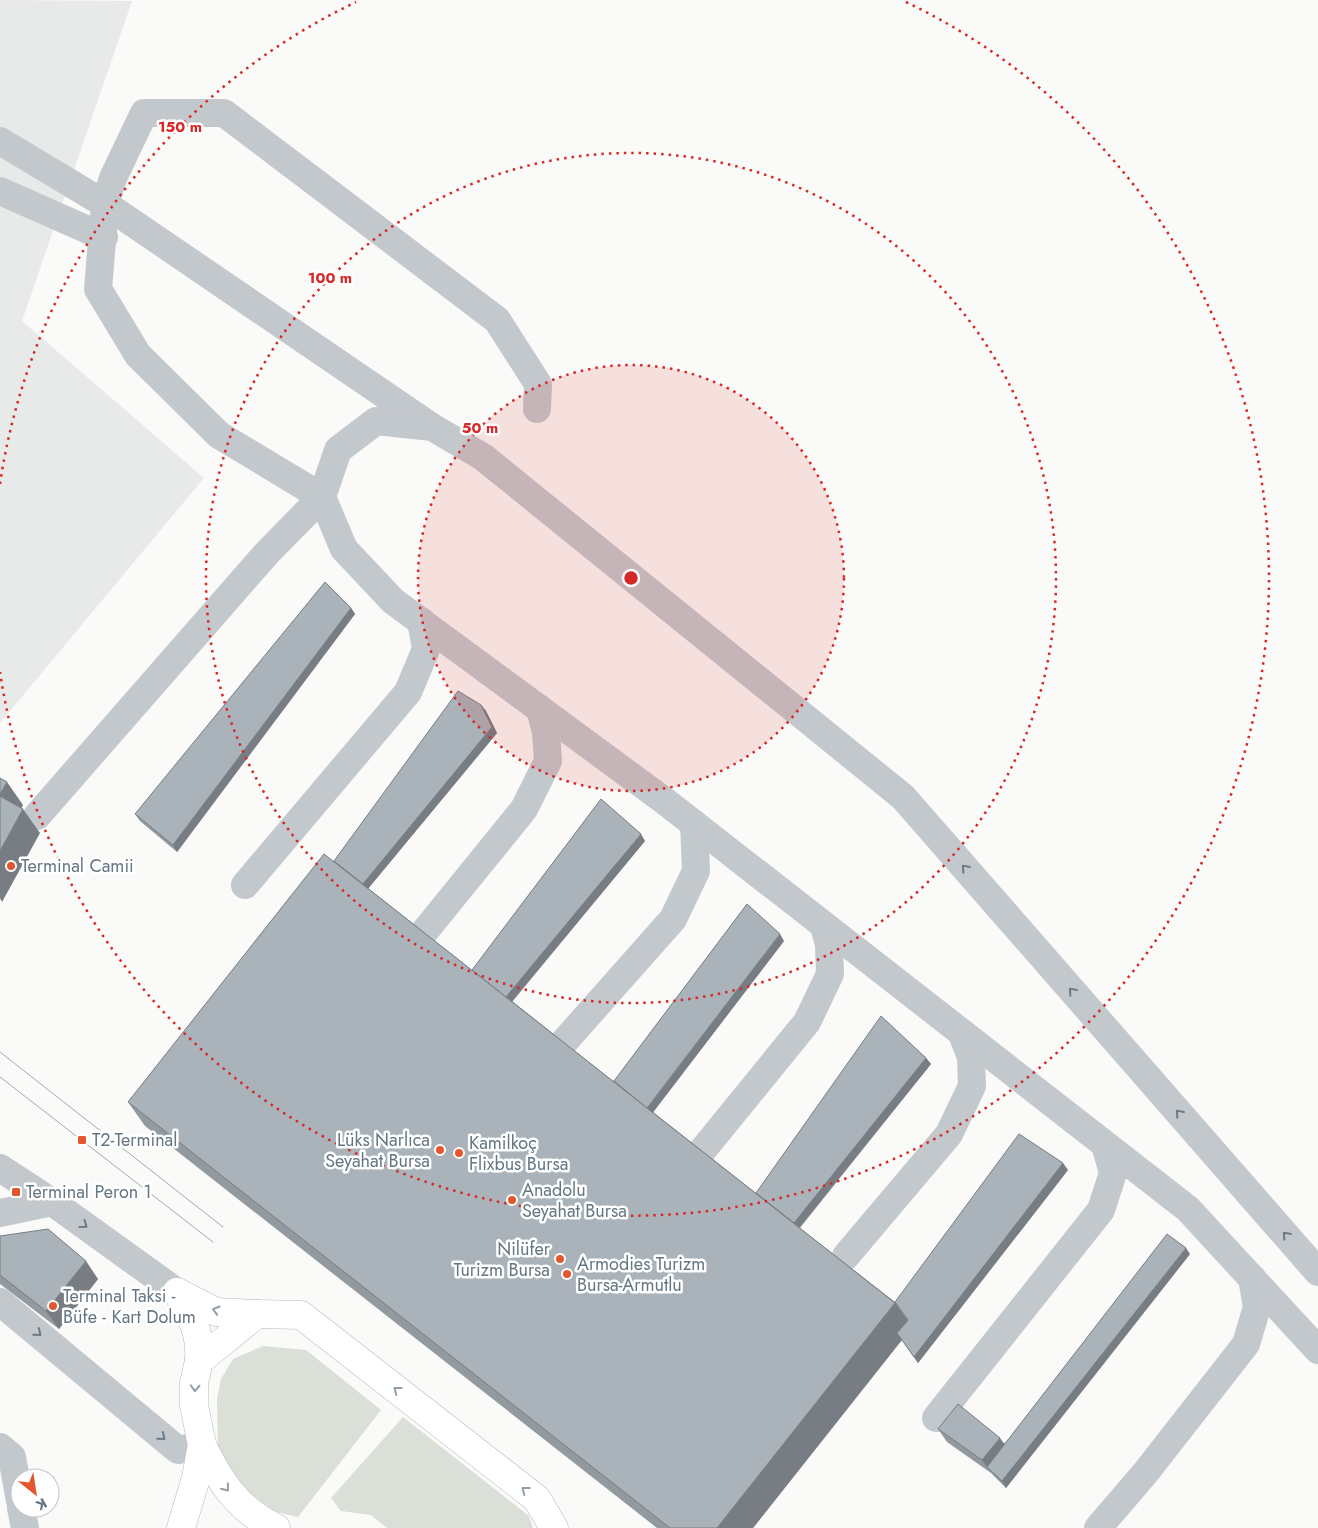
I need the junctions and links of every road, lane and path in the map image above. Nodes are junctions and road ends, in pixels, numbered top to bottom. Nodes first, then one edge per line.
1 (0, 141) edge
2 (0, 191) edge
3 (105, 204) junction
4 (104, 237) junction
5 (537, 409) dead end
6 (432, 427) junction
7 (322, 497) junction
8 (420, 621) junction
9 (540, 709) junction
10 (37, 816) dead end
11 (694, 824) junction
12 (245, 885) dead end
13 (824, 926) junction
14 (424, 931) edge
15 (962, 1034) junction
16 (564, 1042) edge
17 (1105, 1145) junction
18 (702, 1151) edge
19 (5, 1175) edge
20 (52, 1202) junction
21 (0, 1213) edge
22 (846, 1256) dead end
23 (1318, 1272) edge
24 (1252, 1278) junction
25 (178, 1292) junction
26 (0, 1302) edge
27 (257, 1314) junction
28 (1318, 1350) edge
29 (199, 1361) junction
30 (936, 1418) dead end
31 (202, 1445) junction
32 (0, 1447) edge
33 (14, 1468) edge
34 (181, 1528) edge
35 (276, 1528) edge
36 (554, 1528) edge
37 (1098, 1528) edge

1 - 3 street
2 - 4 street
3 - 4 street
3 - 5 street
3 - 6 street
4 - 7 street
6 - 7 street
23 -> 6 street
7 - 8 street
7 - 10 street
8 - 9 street
8 - 12 street
9 - 11 street
9 - 14 street
11 - 13 street
11 - 16 street
13 - 15 street
13 - 18 street
15 - 17 street
15 - 22 street
17 - 24 street
17 - 30 street
19 - 20 street
20 - 21 street
20 -> 25 street
24 - 28 street
24 - 37 street
27 -> 25 main road
25 - 29 main road
26 -> 31 street
27 - 29 main road
36 -> 27 main road
29 -> 31 main road
31 - 34 main road
31 -> 35 main road
32 - 33 street

